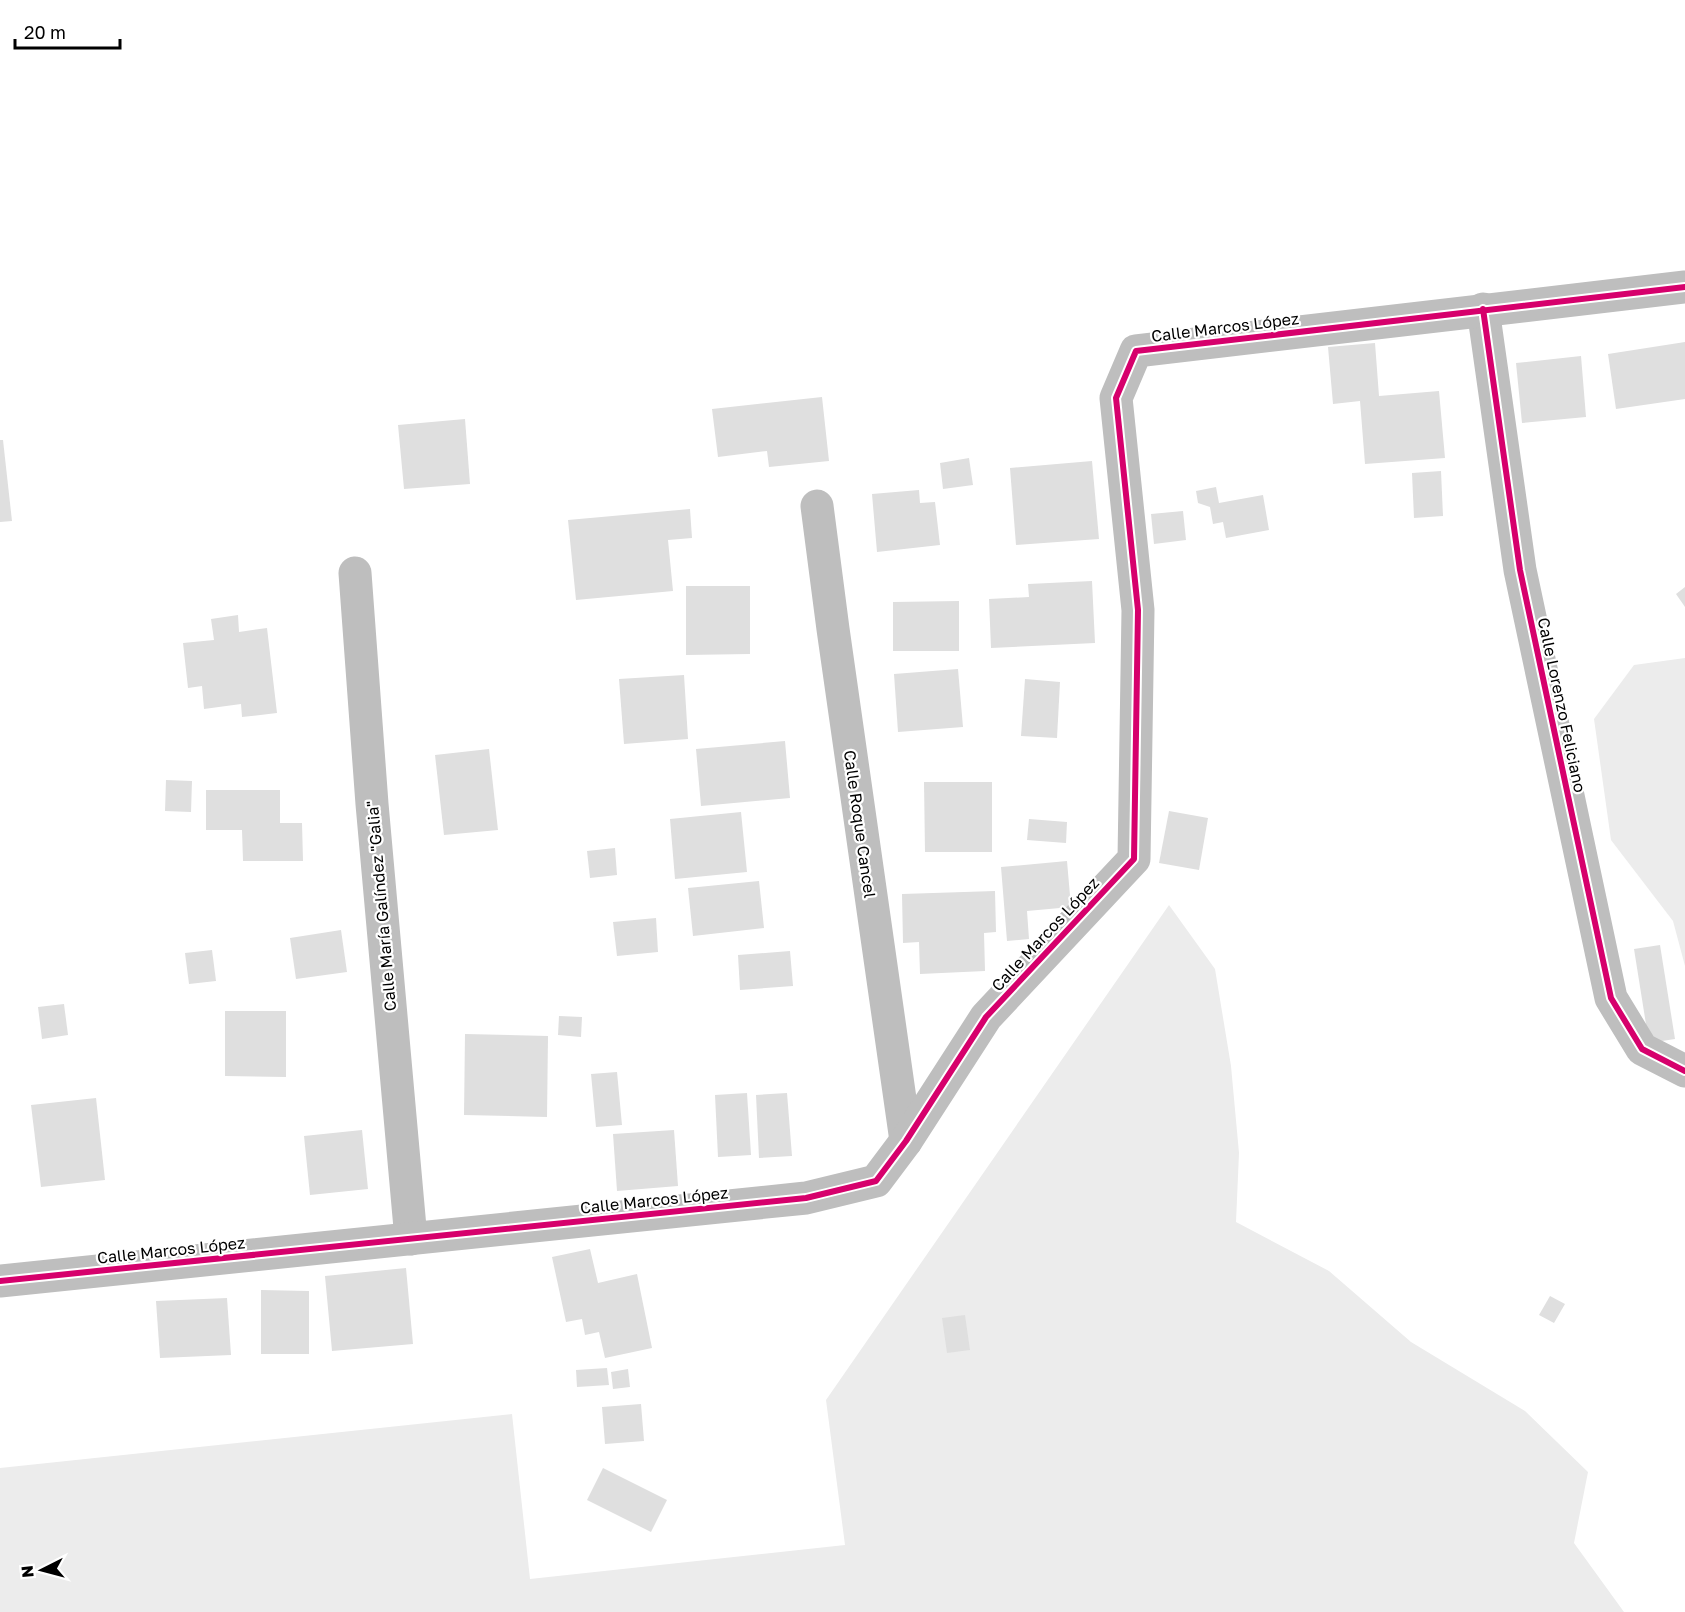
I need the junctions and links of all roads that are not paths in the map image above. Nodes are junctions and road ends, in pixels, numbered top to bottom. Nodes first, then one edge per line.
1 (1685, 286) edge
2 (1483, 309) junction
3 (818, 506) dead end
4 (355, 573) dead end
5 (1685, 1071) edge
6 (906, 1141) junction
7 (411, 1239) junction
8 (0, 1281) edge

1 - 2 street, Calle Marcos López
2 - 5 street, Calle Lorenzo Feliciano
2 - 6 street, Calle Marcos López
3 - 6 street, Calle Roque Cancel
4 - 7 street, Calle María Galíndez "Galia"
6 - 7 street, Calle Marcos López
7 - 8 street, Calle Marcos López

